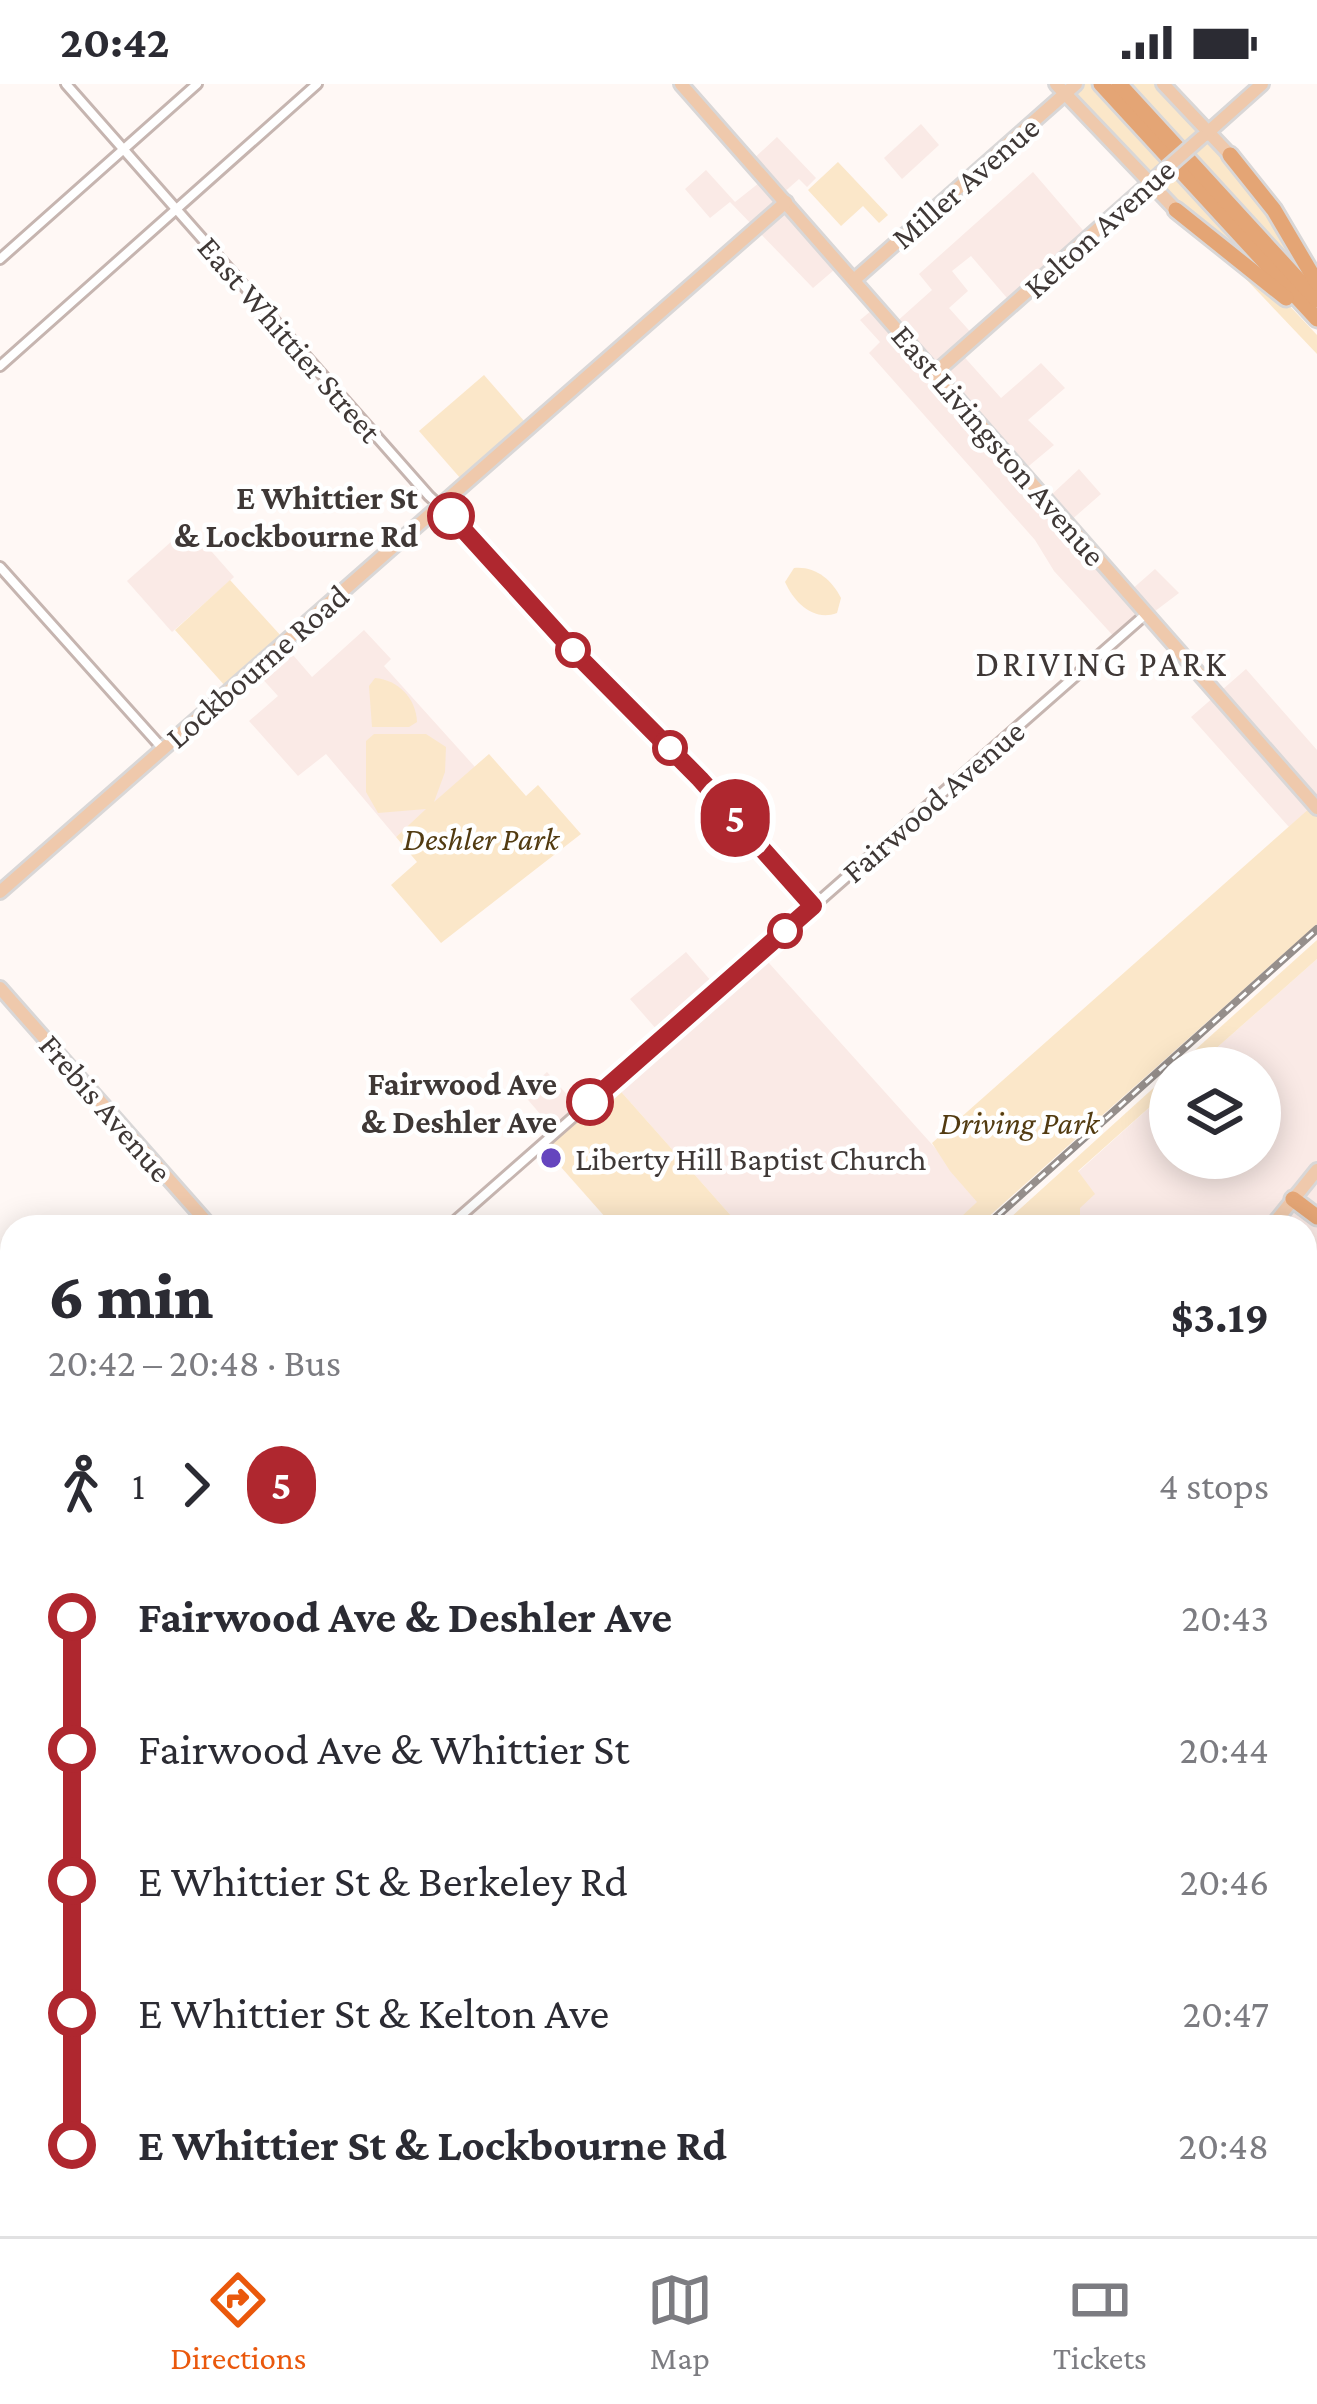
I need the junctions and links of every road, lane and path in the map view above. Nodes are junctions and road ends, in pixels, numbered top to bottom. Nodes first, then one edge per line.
1 (66, 84) edge
2 (197, 84) edge
3 (317, 84) edge
4 (681, 84) edge
5 (1101, 84) edge
6 (1119, 84) edge
7 (1163, 84) edge
8 (1262, 84) edge
9 (1068, 87) edge
10 (1205, 135) junction
11 (124, 149) junction
12 (1230, 155) joint
13 (1155, 179) junction
14 (785, 202) junction
15 (176, 209) junction
16 (1176, 210) joint
17 (0, 259) edge
18 (854, 280) junction
19 (1317, 284) edge
20 (1317, 301) edge
21 (1317, 324) edge
22 (0, 366) edge
23 (935, 373) junction
24 (440, 506) junction
25 (0, 567) edge
26 (1147, 613) junction
27 (163, 749) junction
28 (1317, 808) edge
29 (0, 892) edge
30 (813, 906) junction
31 (0, 988) edge
32 (1317, 1170) edge
33 (1294, 1199) junction
34 (1317, 1214) edge
35 (201, 1215) edge
36 (462, 1215) edge
37 (1281, 1215) edge

1 - 11 street, East Whittier Street
2 - 11 street
3 - 15 street
4 - 14 main road, East Livingston Avenue
5 - 21 highway
6 - 20 highway
7 - 10 main road
8 - 10 main road, Kelton Avenue
9 - 13 main road
9 - 18 main road, Miller Avenue
10 - 12 main road
10 - 13 main road, Kelton Avenue, bridge
11 - 15 street, East Whittier Street
11 - 17 street
12 - 19 highway
13 - 16 main road
13 - 23 main road, Kelton Avenue
14 - 18 main road, East Livingston Avenue
14 - 24 main road, Lockbourne Road
15 - 22 street
15 - 24 street, East Whittier Street
16 - 21 highway
18 - 23 main road, East Livingston Avenue
23 - 26 main road, East Livingston Avenue
24 - 27 main road, Lockbourne Road
24 - 30 street, East Whittier Street
25 - 27 street
26 - 28 main road, East Livingston Avenue
26 - 30 street, Fairwood Avenue
27 - 29 main road, Lockbourne Road
30 - 36 street, Fairwood Avenue
31 - 35 main road, Frebis Avenue
32 - 33 main road
33 - 34 highway
33 - 37 main road

